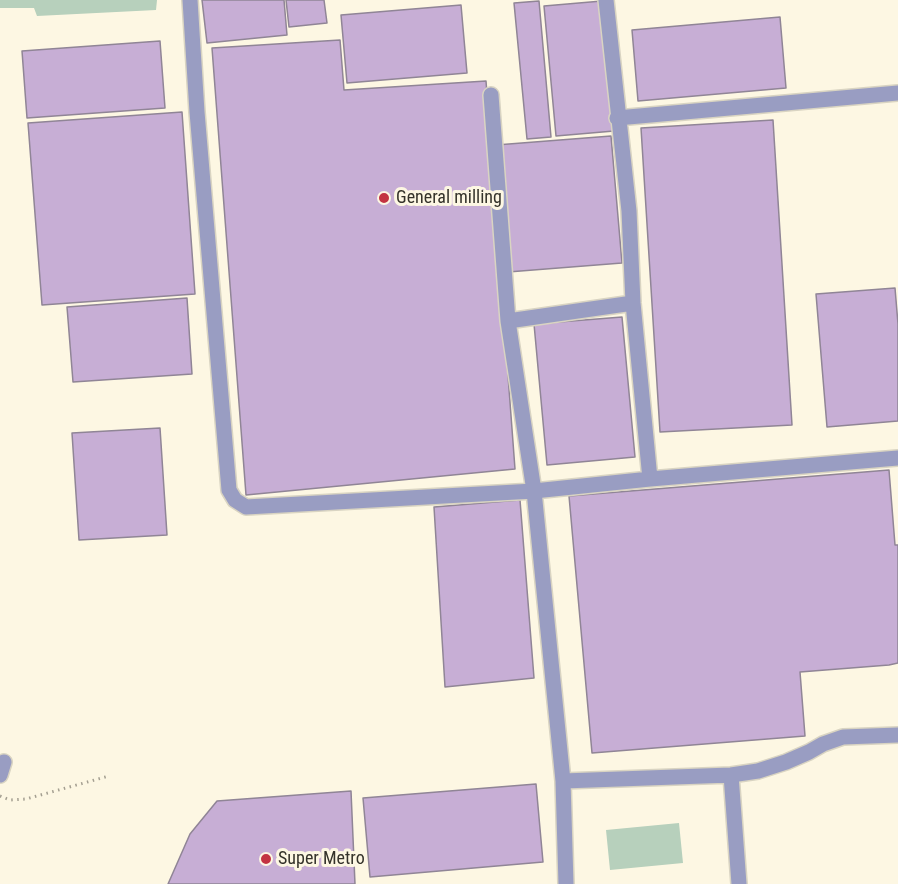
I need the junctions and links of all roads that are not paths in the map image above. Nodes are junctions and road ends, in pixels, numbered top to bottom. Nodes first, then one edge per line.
1 (190, 0) edge
2 (606, 0) edge
3 (898, 93) edge
4 (491, 94) dead end
5 (618, 118) junction
6 (633, 303) junction
7 (508, 321) junction
8 (898, 458) edge
9 (650, 479) junction
10 (534, 491) junction
11 (898, 735) edge
12 (731, 775) junction
13 (563, 781) junction
14 (566, 884) edge
15 (739, 884) edge

1 - 10 lane
2 - 5 lane
3 - 5 lane
4 - 7 lane
5 - 6 lane
6 - 7 lane
6 - 9 lane
7 - 10 lane
8 - 9 lane
9 - 10 lane
10 - 13 lane
11 - 12 lane
12 - 13 lane
12 - 15 lane
13 - 14 lane

